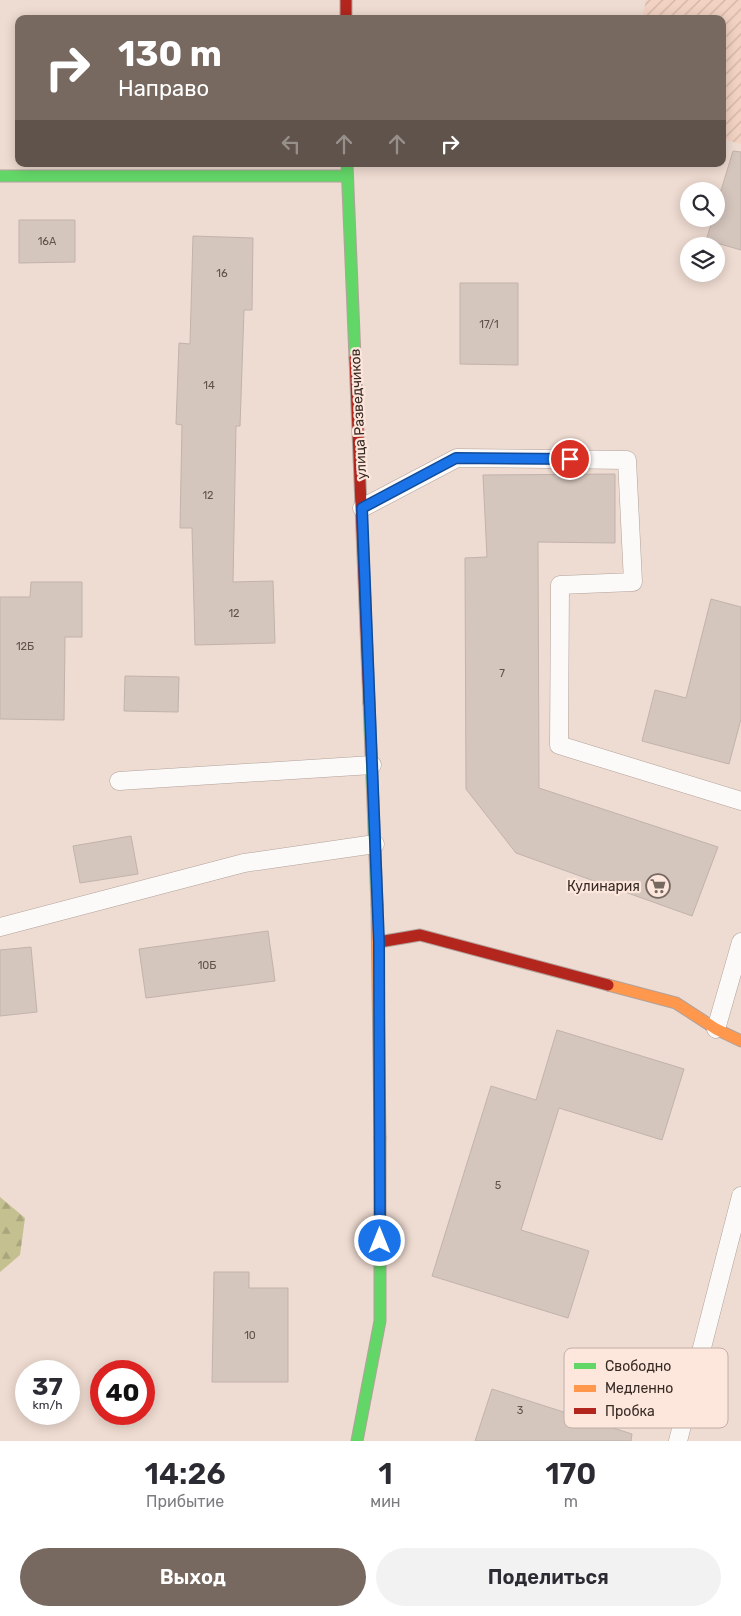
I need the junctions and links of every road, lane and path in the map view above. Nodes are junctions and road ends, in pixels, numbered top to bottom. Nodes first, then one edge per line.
1 (346, 0) edge
2 (346, 15) edge
3 (347, 167) edge
4 (0, 176) edge
5 (347, 176) junction
6 (362, 508) junction
7 (372, 765) junction
8 (119, 781) dead end
9 (741, 800) edge
10 (375, 844) junction
11 (0, 927) edge
12 (379, 942) junction
13 (741, 942) edge
14 (716, 1029) junction
15 (741, 1041) edge
16 (741, 1196) edge
17 (702, 1348) edge
18 (681, 1428) edge
19 (356, 1441) edge
20 (678, 1441) edge

1 - 2 street
3 - 5 street, улица Разведчиков
4 - 5 street
5 - 6 street, улица Разведчиков
6 - 7 street, улица Разведчиков
6 - 9 lane
7 - 8 lane
7 - 10 street, улица Разведчиков
10 - 11 lane
10 - 12 street, улица Разведчиков
12 - 14 street
12 - 19 street, улица Разведчиков
13 - 14 lane
14 - 15 street
16 - 17 lane
18 - 20 lane

